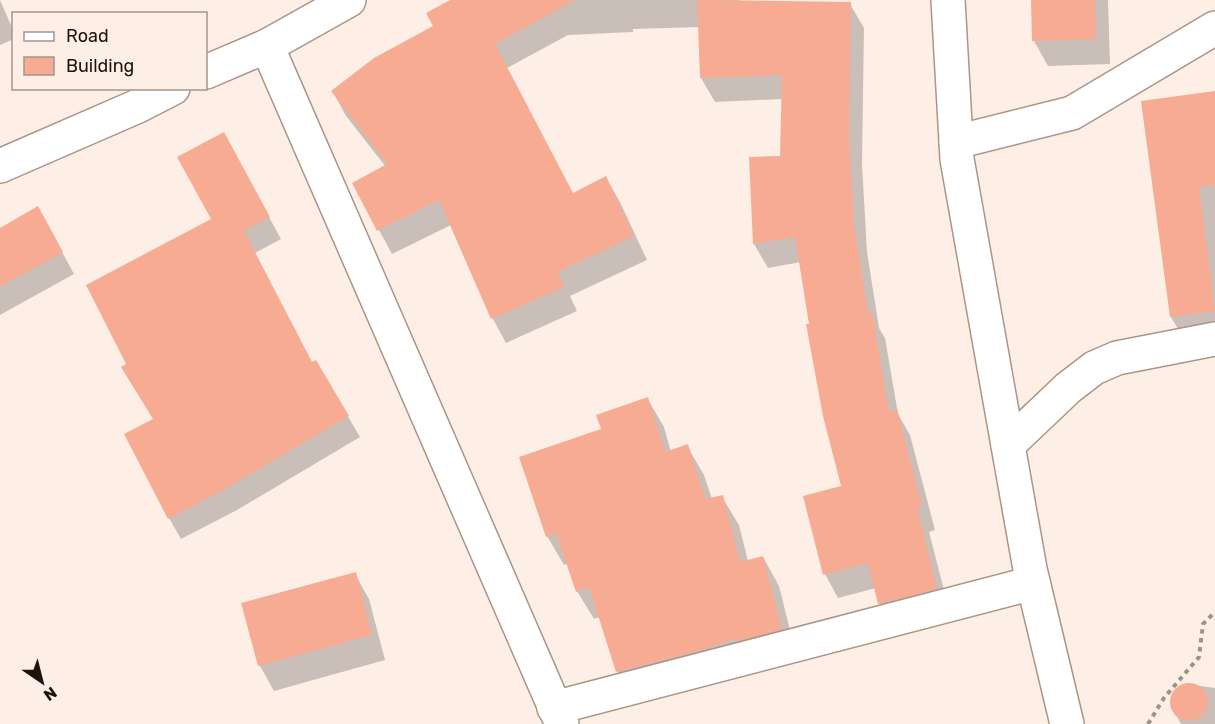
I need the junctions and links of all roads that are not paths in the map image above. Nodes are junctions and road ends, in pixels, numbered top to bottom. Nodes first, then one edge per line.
1 (349, 0) edge
2 (948, 0) edge
3 (1215, 28) edge
4 (267, 46) junction
5 (207, 72) edge
6 (169, 90) edge
7 (956, 142) junction
8 (0, 166) edge
9 (1215, 339) edge
10 (1008, 445) junction
11 (1033, 583) junction
12 (558, 716) edge
13 (1067, 724) edge

1 - 4 street
2 - 7 street
3 - 7 street
4 - 5 street
4 - 12 street
6 - 8 street
7 - 10 street
9 - 10 street
10 - 11 street
11 - 12 street
11 - 13 street

